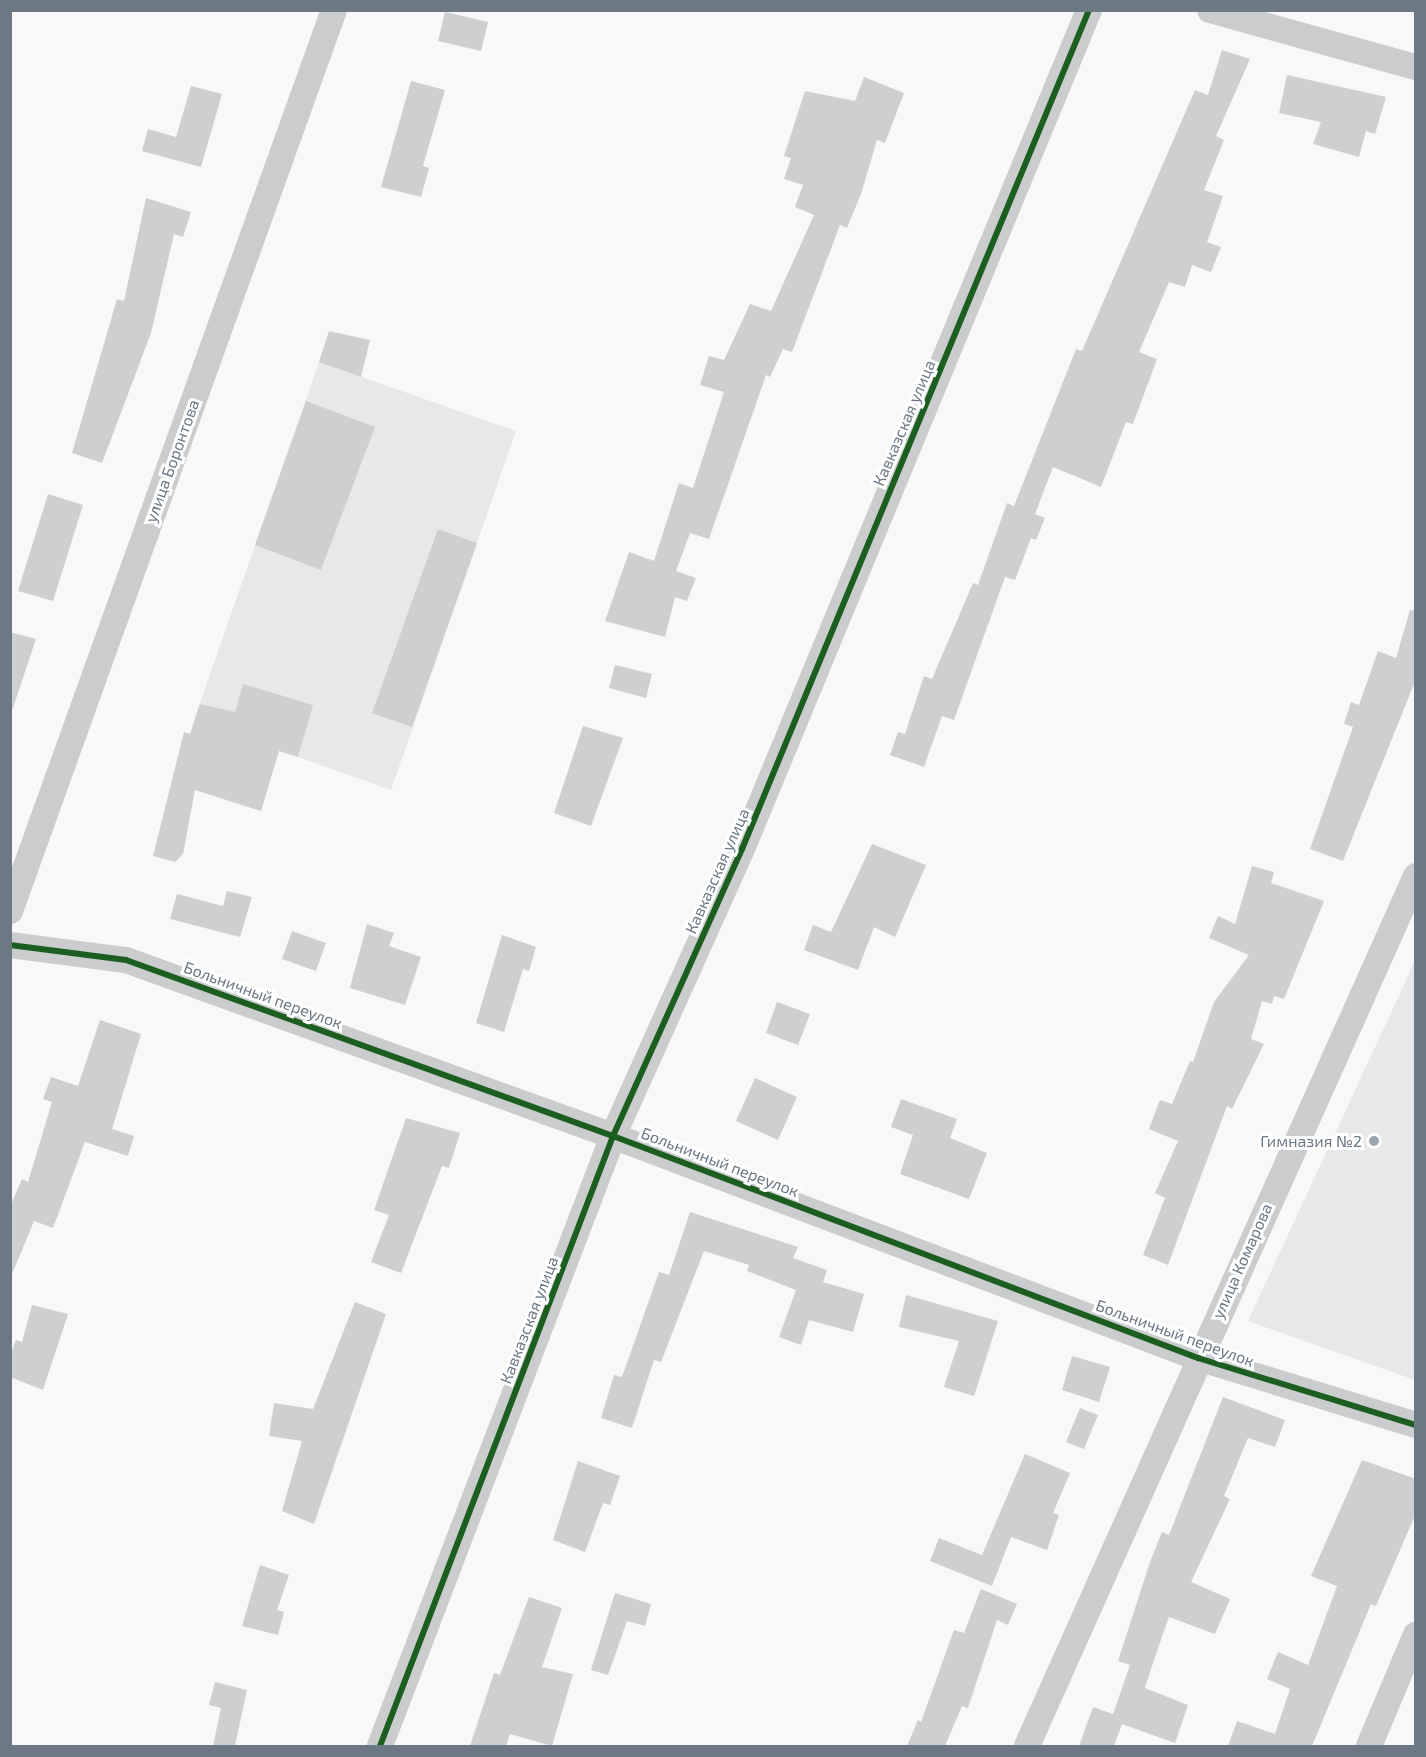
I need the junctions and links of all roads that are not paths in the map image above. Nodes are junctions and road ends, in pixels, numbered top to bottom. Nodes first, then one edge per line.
1 (334, 10) edge
2 (1089, 10) edge
3 (1210, 10) edge
4 (1416, 67) edge
5 (1416, 876) edge
6 (10, 911) edge
7 (10, 945) edge
8 (613, 1136) junction
9 (1198, 1358) junction
10 (1416, 1425) edge
11 (1416, 1634) edge
12 (380, 1746) edge
13 (1027, 1746) edge
14 (1369, 1746) edge

1 - 6 street, улица Боронтова
2 - 8 street, Кавказская улица
3 - 4 street
5 - 9 street, улица Комарова
7 - 8 street, Больничный переулок
8 - 9 street, Больничный переулок
8 - 12 street, Кавказская улица
9 - 10 street, Больничный переулок
9 - 13 street, улица Комарова
11 - 14 street

